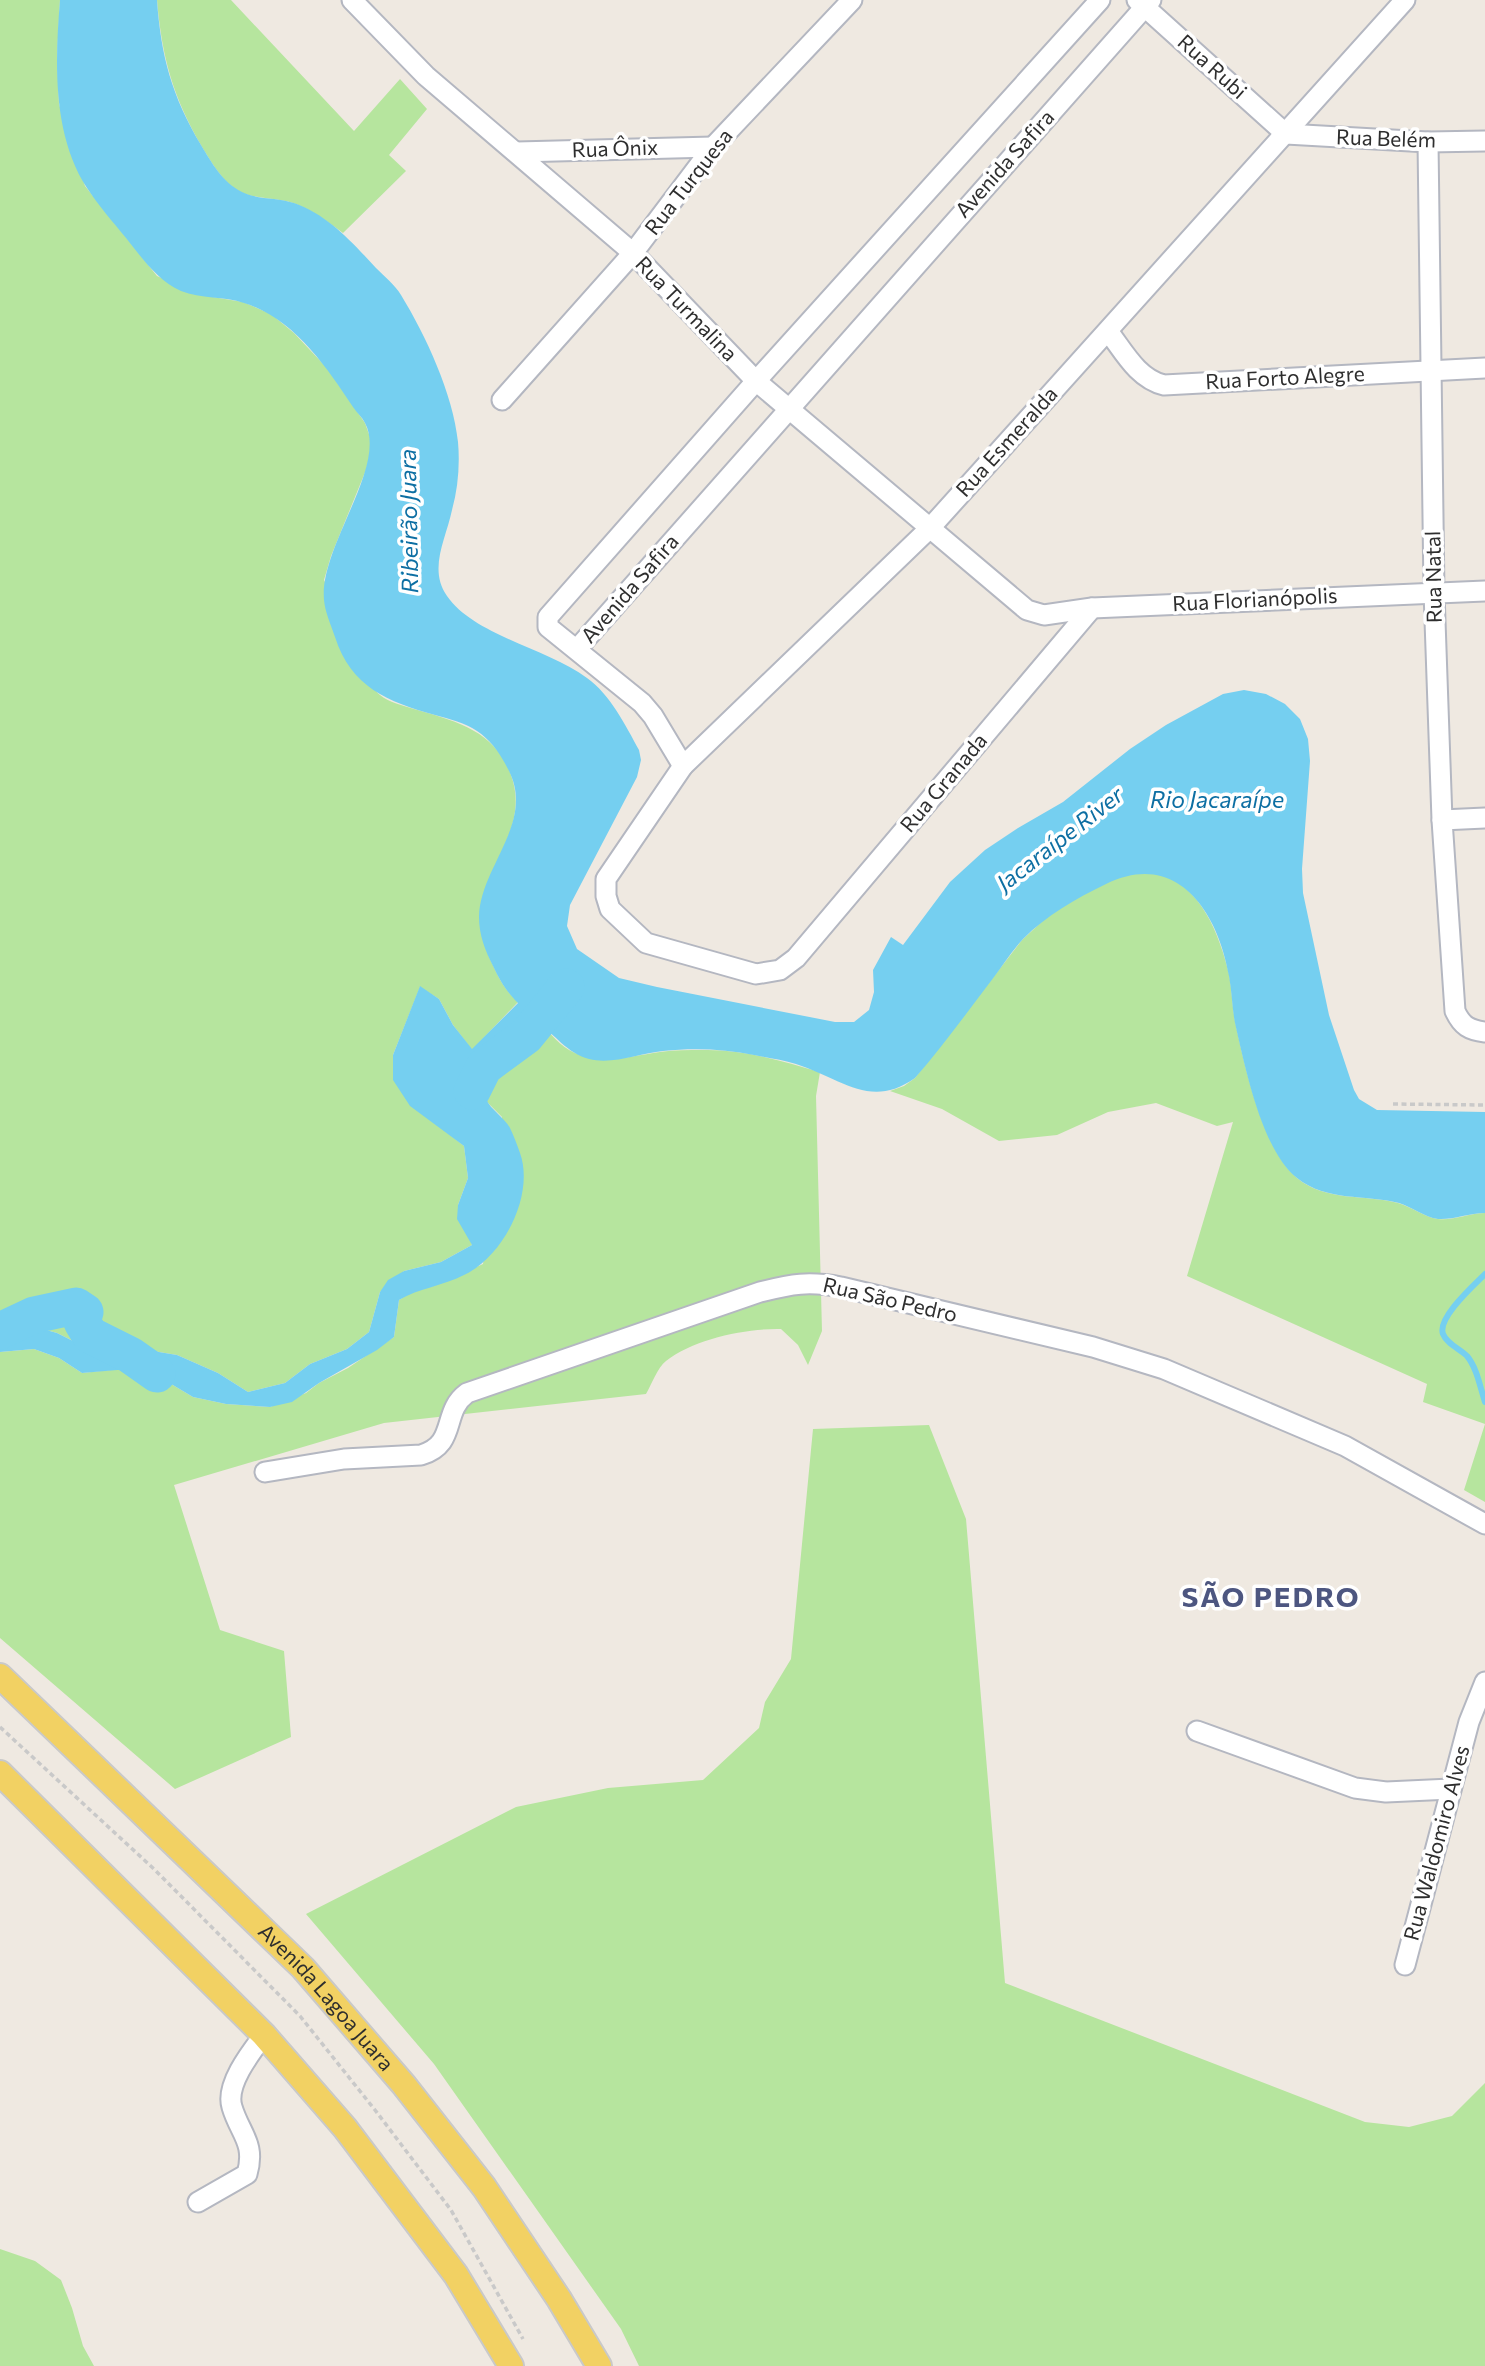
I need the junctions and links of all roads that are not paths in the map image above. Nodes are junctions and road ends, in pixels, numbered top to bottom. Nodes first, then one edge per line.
1 (352, 0) edge
2 (852, 0) edge
3 (1100, 0) edge
4 (1405, 0) edge
5 (1144, 2) edge
6 (1286, 134) junction
7 (1485, 141) edge
8 (1428, 142) junction
9 (713, 147) junction
10 (517, 152) junction
11 (633, 253) junction
12 (1108, 331) junction
13 (1485, 368) edge
14 (1430, 370) junction
15 (756, 380) junction
16 (502, 400) dead end
17 (789, 408) junction
18 (930, 528) junction
19 (1485, 590) edge
20 (1434, 592) junction
21 (1092, 608) junction
22 (1027, 610) joint
23 (577, 649) junction
24 (683, 766) junction
25 (1485, 818) edge
26 (1442, 820) junction
27 (606, 879) joint
28 (1485, 1032) edge
29 (265, 1472) dead end
30 (1485, 1524) edge
31 (0, 1676) edge
32 (1485, 1682) edge
33 (1197, 1731) dead end
34 (0, 1773) edge
35 (1451, 1789) junction
36 (1405, 1965) dead end
37 (264, 2035) junction
38 (198, 2202) dead end
39 (511, 2366) edge
40 (599, 2366) edge

1 - 10 street, Rua Turmalina
2 - 9 street, Rua Turquesa
3 - 15 street, Avenida Safira
4 - 6 street, Rua Esmeralda
5 - 6 street, Rua Rubi
5 - 17 street, Avenida Safira
6 - 8 street, Rua Belém
6 - 12 street, Rua Esmeralda
7 - 8 street, Rua Belém
8 - 14 street, Rua Natal
9 - 10 street, Rua Ônix
9 - 11 street, Rua Turquesa
10 - 11 street, Rua Turmalina
11 - 15 street, Rua Turmalina
11 - 16 street, Rua Turquesa
12 - 14 street, Rua Forto Alegre
12 - 18 street, Rua Esmeralda
13 - 14 street, Rua Forto Alegre
14 - 20 street, Rua Natal
15 - 17 street, Rua Turmalina
15 - 23 street, Avenida Safira
17 - 18 street, Rua Turmalina
17 - 23 street, Avenida Safira
18 - 22 street, Rua Turmalina
18 - 24 street, Rua Esmeralda
19 - 20 street, Rua Florianópolis
20 - 21 street, Rua Florianópolis
20 - 26 street, Rua Natal
21 - 22 street, Rua Florianópolis
21 - 27 street, Rua Granada
23 - 24 street
24 - 27 street, Rua Esmeralda
25 - 26 street
26 - 28 street, Rua Natal
29 - 30 street, Rua São Pedro
31 - 40 main road, Avenida Lagoa Juara
32 - 35 street, Rua Waldomiro Alves
33 - 35 street
34 - 37 main road
35 - 36 street, Rua Waldomiro Alves
37 - 38 street
37 - 39 main road

